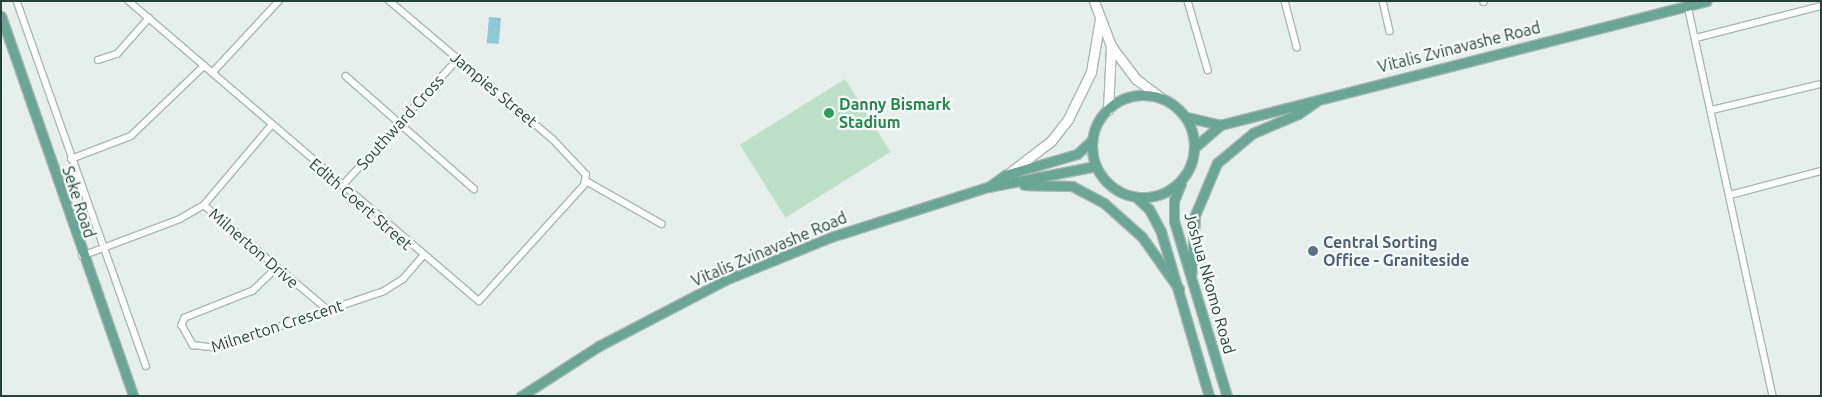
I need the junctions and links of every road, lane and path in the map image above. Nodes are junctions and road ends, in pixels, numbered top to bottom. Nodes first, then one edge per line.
1 (17, 1) edge
2 (279, 1) edge
3 (389, 1) edge
4 (1094, 1) edge
5 (1188, 1) edge
6 (1286, 1) edge
7 (1383, 1) edge
8 (1706, 1) edge
9 (131, 2) edge
10 (1688, 6) junction
11 (1821, 6) edge
12 (1, 16) edge
13 (149, 18) junction
14 (1100, 19) junction
15 (1390, 31) dead end
16 (1696, 38) junction
17 (1111, 46) junction
18 (1297, 47) dead end
19 (458, 58) junction
20 (98, 60) dead end
21 (204, 66) junction
22 (1208, 70) dead end
23 (212, 73) junction
24 (346, 76) dead end
25 (1821, 84) edge
26 (1161, 98) junction
27 (1320, 98) junction
28 (1108, 110) junction
29 (1712, 110) junction
30 (1186, 117) junction
31 (400, 123) junction
32 (1220, 125) junction
33 (270, 127) junction
34 (1092, 140) junction
35 (1195, 147) junction
36 (71, 159) junction
37 (1096, 166) junction
38 (1821, 171) edge
39 (1005, 175) junction
40 (1183, 179) junction
41 (585, 183) junction
42 (1008, 185) junction
43 (342, 186) junction
44 (988, 187) junction
45 (474, 189) dead end
46 (1730, 196) junction
47 (1136, 197) junction
48 (204, 205) junction
49 (662, 224) dead end
50 (102, 248) junction
51 (82, 256) junction
52 (422, 257) junction
53 (276, 269) junction
54 (1191, 276) junction
55 (1178, 289) junction
56 (327, 310) junction
57 (146, 366) dead end
58 (133, 396) edge
59 (522, 396) edge
60 (1209, 396) edge
61 (1227, 396) edge
62 (1773, 396) edge

1 - 36 street
2 - 23 street
3 - 19 street, Jampies Street
4 - 14 street
5 - 22 street
6 - 18 street
7 - 15 street
8 - 10 main road, Vitalis Zvinavashe Road
9 - 13 street, Edith Coert Street
10 - 16 street
10 - 27 main road, Vitalis Zvinavashe Road
11 - 16 street
12 - 51 main road, Seke Road
13 - 20 street
13 - 21 street, Edith Coert Street
14 - 17 street
14 - 39 street
16 - 29 street
17 - 26 street
17 - 28 street
19 - 31 street, Southward Cross
19 - 41 street, Jampies Street
21 - 23 street, Edith Coert Street
21 - 36 street
23 - 33 street, Edith Coert Street
24 - 31 street
25 - 29 street
26 - 28 main road
26 - 30 main road
27 - 32 main road, Vitalis Zvinavashe Road
27 - 54 main road
28 - 34 main road
29 - 46 street
30 - 32 main road, Vitalis Zvinavashe Road
30 - 35 main road
31 - 43 street, Southward Cross
31 - 45 street
32 - 35 main road, Vitalis Zvinavashe Road
33 - 43 street, Edith Coert Street
33 - 48 street
34 - 37 main road
34 - 39 main road, Vitalis Zvinavashe Road
35 - 40 main road
36 - 50 street
37 - 42 main road, Vitalis Zvinavashe Road
37 - 47 main road
38 - 46 street
39 - 44 main road, Vitalis Zvinavashe Road
40 - 47 main road
40 - 54 main road, Joshua Nkomo Road
41 - 49 street
41 - 52 street, Edith Coert Street
42 - 44 main road, Vitalis Zvinavashe Road
42 - 55 main road
43 - 52 street, Edith Coert Street
44 - 59 main road, Vitalis Zvinavashe Road
46 - 62 street
47 - 55 main road, Joshua Nkomo Road
48 - 50 street
48 - 53 street, Milnerton Drive
50 - 51 street
50 - 57 street
51 - 58 main road, Seke Road
52 - 56 street, Milnerton Crescent
53 - 56 street, Milnerton Drive
53 - 56 street, Milnerton Crescent
54 - 61 main road, Joshua Nkomo Road
55 - 60 main road, Joshua Nkomo Road

